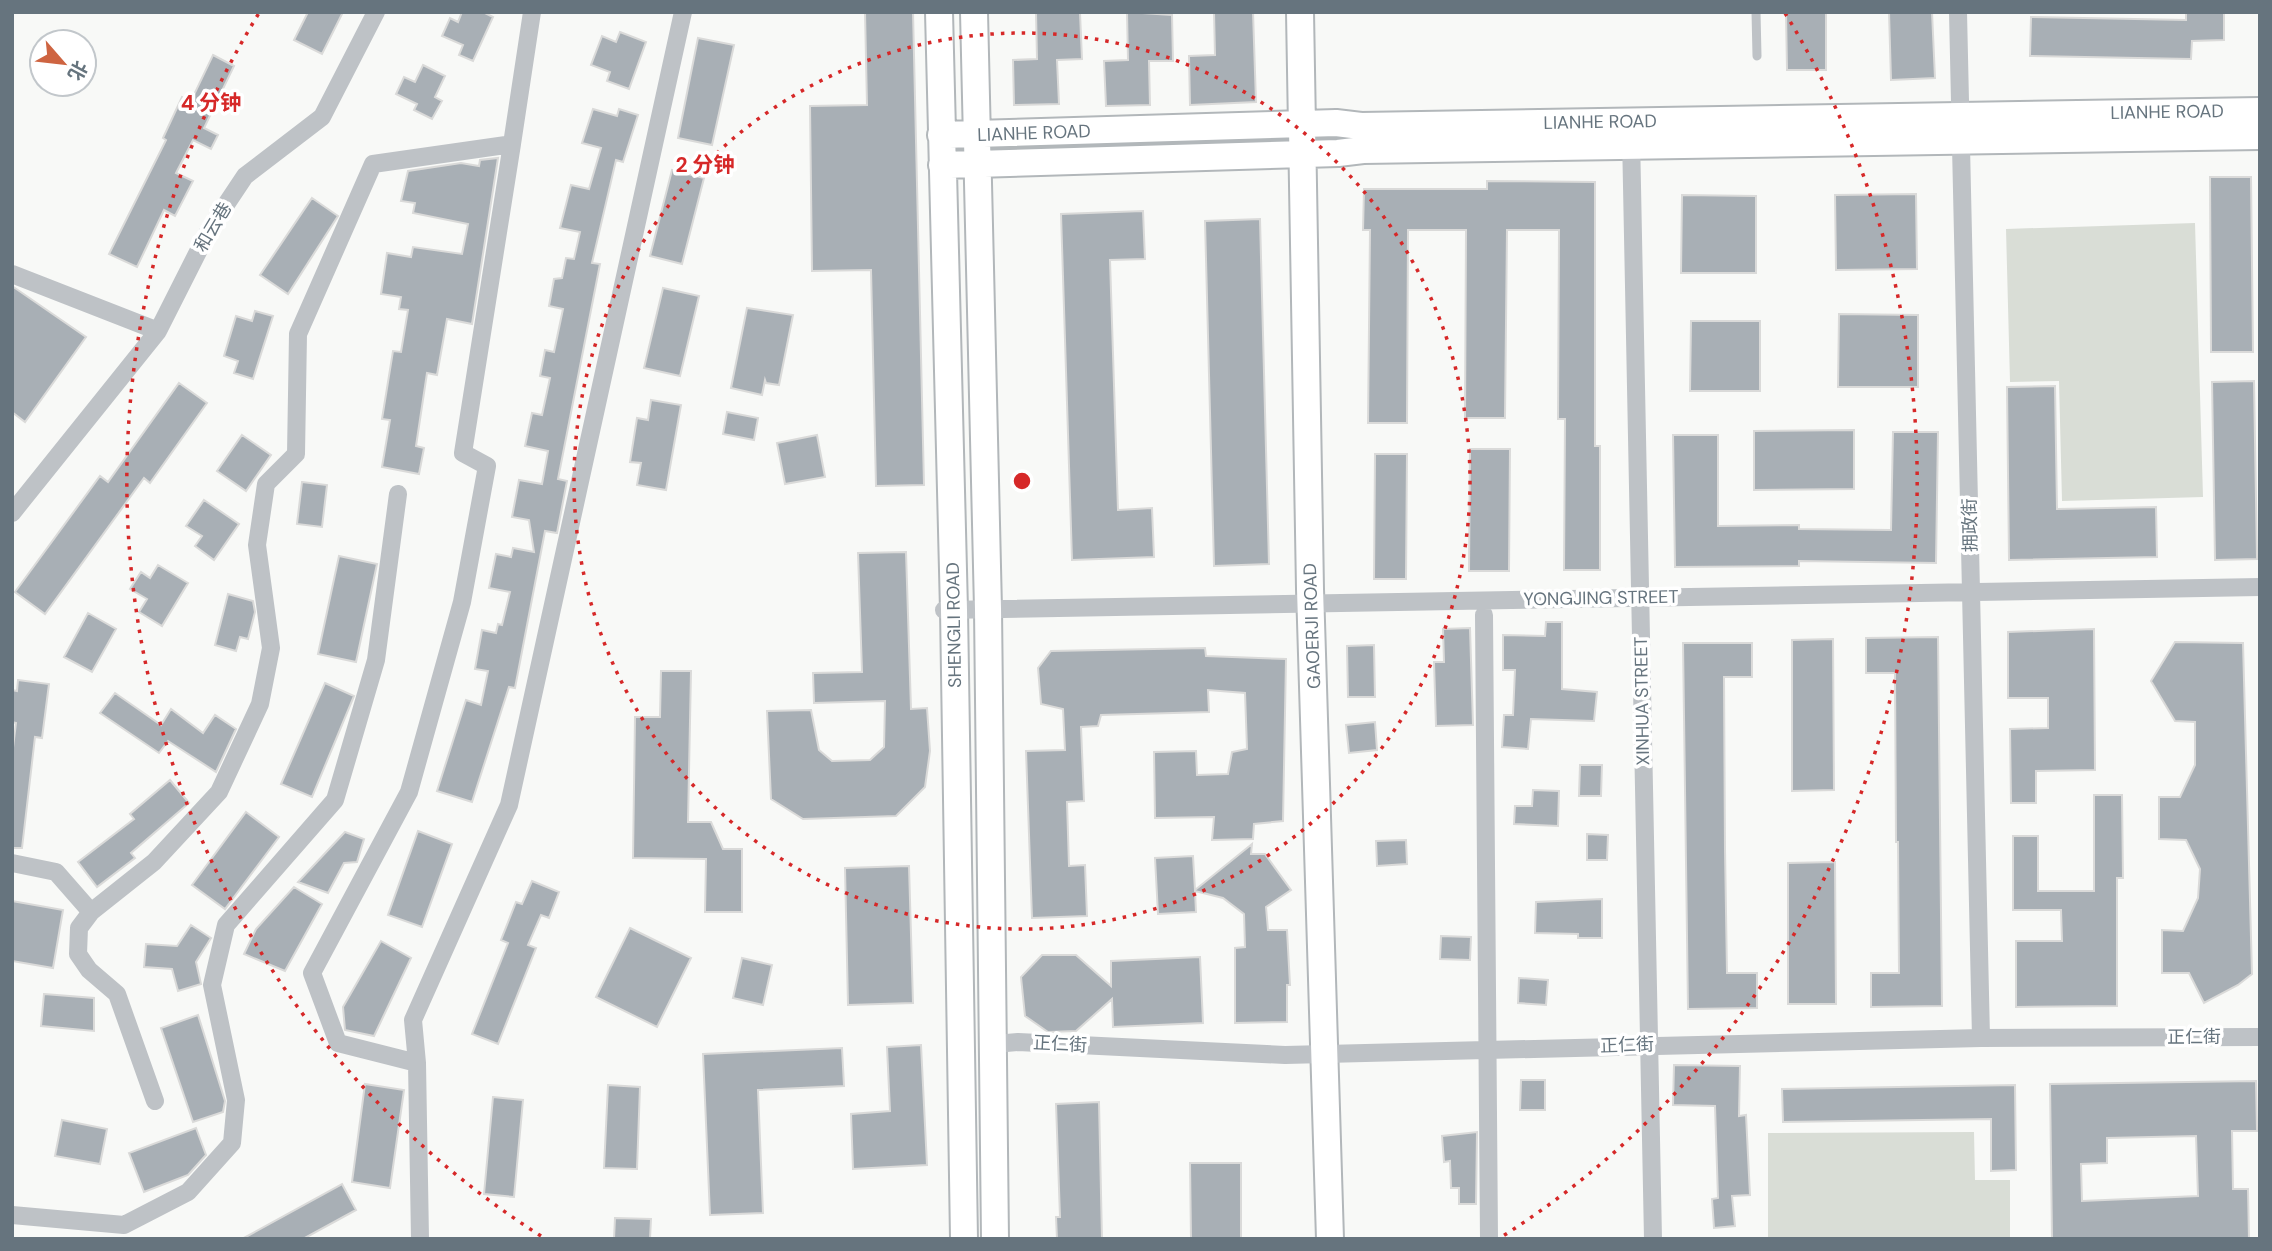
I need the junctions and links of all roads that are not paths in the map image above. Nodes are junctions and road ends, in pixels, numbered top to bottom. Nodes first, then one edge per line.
1 (376, 12) edge
2 (532, 12) edge
3 (683, 12) edge
4 (939, 12) edge
5 (974, 12) edge
6 (1300, 12) edge
7 (1756, 12) edge
8 (1958, 12) edge
9 (1757, 56) dead end
10 (2260, 111) edge
11 (1301, 124) junction
12 (1960, 128) junction
13 (1631, 134) junction
14 (942, 135) junction
15 (979, 135) junction
16 (2260, 136) edge
17 (512, 144) junction
18 (1302, 154) junction
19 (979, 164) junction
20 (942, 165) junction
21 (12, 274) edge
22 (158, 331) junction
23 (398, 494) dead end
24 (12, 513) edge
25 (2260, 587) edge
26 (1972, 592) junction
27 (1640, 598) junction
28 (1311, 604) junction
29 (988, 609) junction
30 (948, 610) junction
31 (1484, 615) dead end
32 (12, 863) edge
33 (91, 912) junction
34 (2260, 1037) edge
35 (1981, 1038) junction
36 (995, 1044) junction
37 (1650, 1045) junction
38 (1487, 1050) junction
39 (1326, 1054) junction
40 (416, 1063) junction
41 (155, 1101) dead end
42 (12, 1216) edge
43 (420, 1239) edge
44 (964, 1239) edge
45 (995, 1239) edge
46 (1330, 1239) edge
47 (1489, 1239) edge
48 (1653, 1239) edge

1 - 22 street, 和云巷
2 - 17 street
3 - 40 street
4 - 14 main road, SHENGLI ROAD
5 - 15 main road, SHENGLI ROAD
6 - 11 main road, GAOERJI ROAD
7 - 9 lane
8 - 12 street, 拥政街
10 - 12 main road, LIANHE ROAD
11 - 13 main road, LIANHE ROAD
11 - 15 main road, LIANHE ROAD
11 - 18 main road, GAOERJI ROAD
12 - 13 main road, LIANHE ROAD
12 - 16 main road, LIANHE ROAD
12 - 26 street, 拥政街
13 - 18 main road, LIANHE ROAD
13 - 27 street, XINHUA STREET
14 - 15 main road, LIANHE ROAD
14 - 20 main road, SHENGLI ROAD
15 - 19 main road, SHENGLI ROAD
17 - 33 street
17 - 40 street
18 - 19 main road, LIANHE ROAD
18 - 28 main road, GAOERJI ROAD
19 - 20 main road, LIANHE ROAD
19 - 29 main road, SHENGLI ROAD
20 - 30 main road, SHENGLI ROAD
21 - 22 street
22 - 24 street, 和云巷
23 - 42 street
25 - 26 street, YONGJING STREET
26 - 27 street, YONGJING STREET
26 - 35 street, 拥政街
27 - 28 street, YONGJING STREET
27 - 37 street, XINHUA STREET
28 - 29 street, YONGJING STREET
28 - 39 main road, GAOERJI ROAD
29 - 30 street, YONGJING STREET
29 - 36 main road, SHENGLI ROAD
30 - 44 main road, SHENGLI ROAD
31 - 38 street
32 - 33 street
33 - 41 street
34 - 35 street, 正仁街
35 - 37 street, 正仁街
36 - 39 street, 正仁街
36 - 45 main road, SHENGLI ROAD
37 - 38 street, 正仁街
37 - 48 street, XINHUA STREET
38 - 39 street, 正仁街
38 - 47 street
39 - 46 main road, GAOERJI ROAD
40 - 43 street

